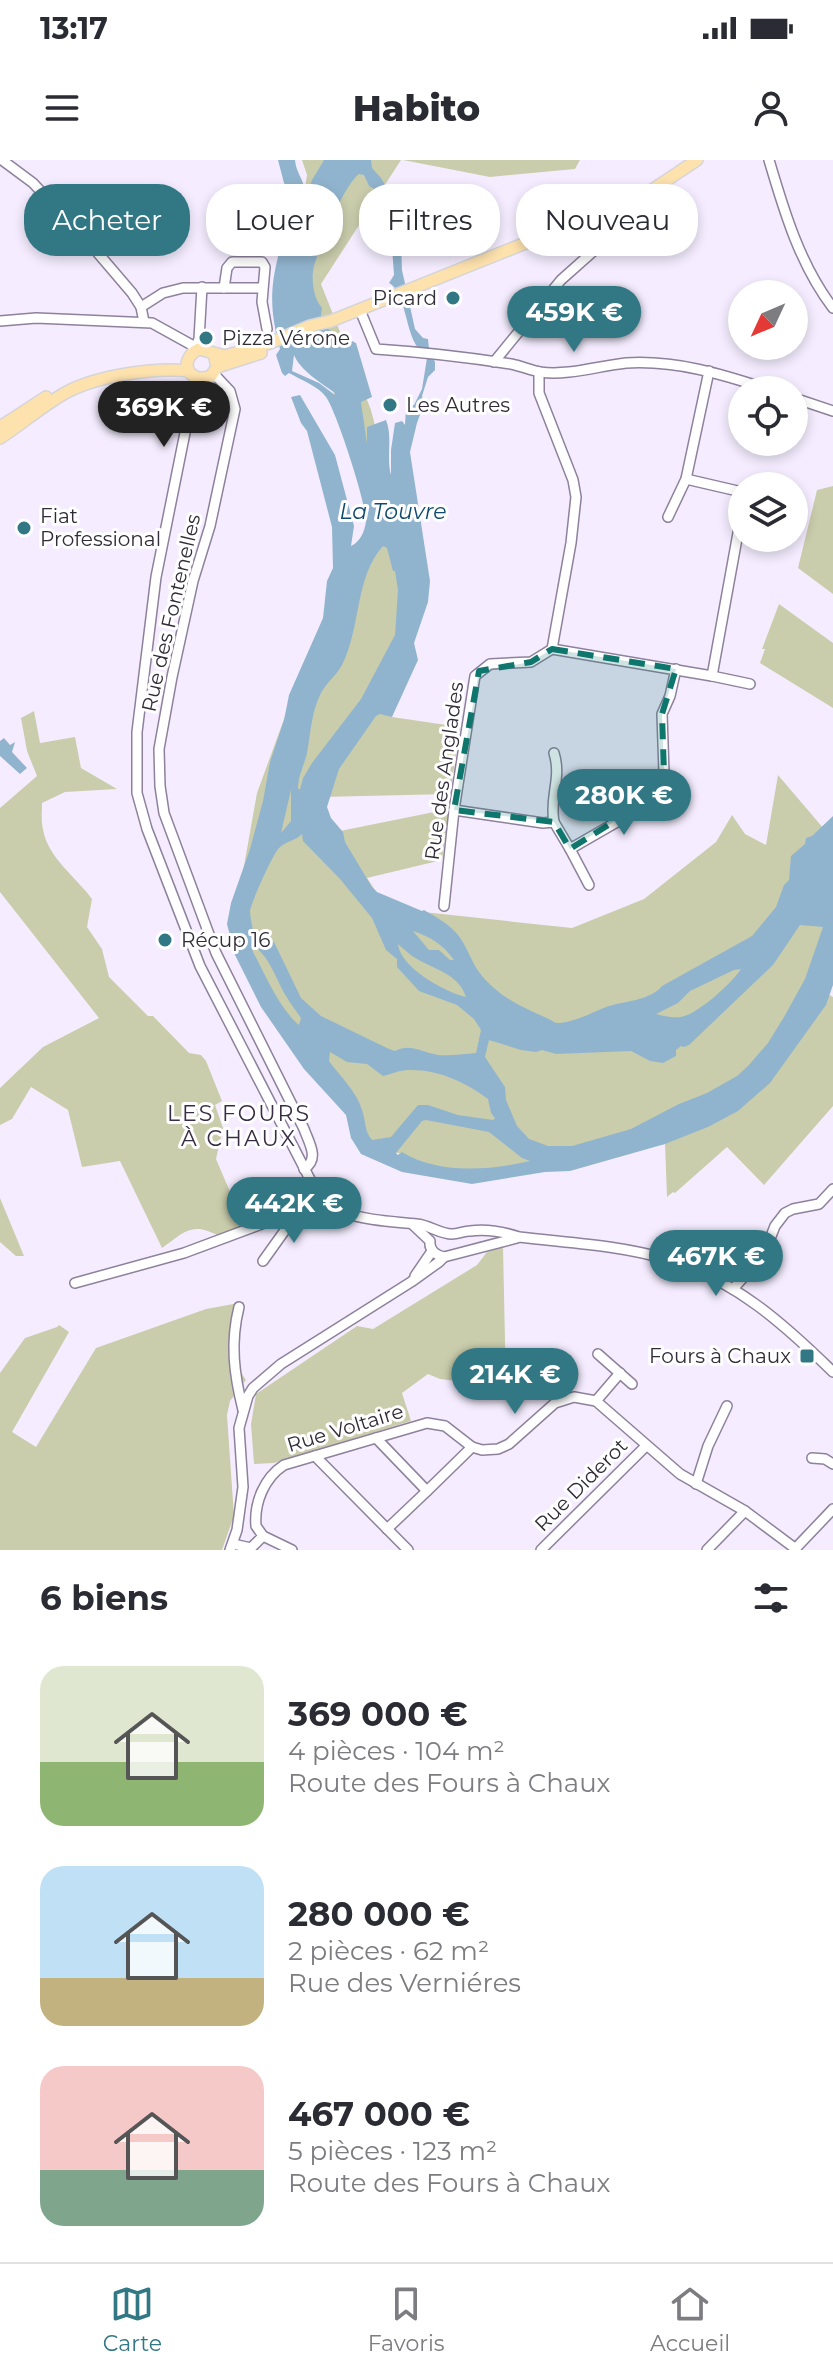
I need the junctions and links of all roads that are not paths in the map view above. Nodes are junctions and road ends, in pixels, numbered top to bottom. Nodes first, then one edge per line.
1 (2, 160) edge
2 (697, 160) edge
3 (769, 160) edge
4 (661, 184) edge
5 (516, 247) edge
6 (588, 256) edge
7 (202, 287) junction
8 (224, 288) junction
9 (262, 288) junction
10 (141, 307) junction
11 (833, 308) edge
12 (360, 310) junction
13 (0, 321) edge
14 (144, 322) junction
15 (267, 329) dead end
16 (198, 347) junction
17 (494, 362) junction
18 (215, 365) junction
19 (191, 369) junction
20 (709, 371) junction
21 (539, 372) junction
22 (728, 377) edge
23 (808, 403) edge
24 (833, 411) edge
25 (0, 427) edge
26 (0, 438) edge
27 (686, 479) junction
28 (728, 489) edge
29 (668, 517) dead end
30 (735, 552) edge
31 (552, 649) junction
32 (676, 669) junction
33 (712, 676) junction
34 (750, 684) dead end
35 (554, 753) dead end
36 (454, 810) junction
37 (554, 822) junction
38 (570, 849) junction
39 (589, 885) dead end
40 (444, 906) dead end
41 (304, 1169) junction
42 (833, 1189) edge
43 (320, 1195) junction
44 (299, 1210) junction
45 (450, 1235) junction
46 (519, 1237) junction
47 (433, 1242) junction
48 (446, 1256) junction
49 (263, 1261) dead end
50 (411, 1282) junction
51 (75, 1283) dead end
52 (733, 1289) junction
53 (239, 1307) dead end
54 (598, 1354) dead end
55 (833, 1372) edge
56 (620, 1373) junction
57 (632, 1384) dead end
58 (596, 1401) junction
59 (727, 1406) dead end
60 (243, 1410) junction
61 (376, 1438) junction
62 (646, 1446) junction
63 (472, 1447) junction
64 (315, 1456) junction
65 (812, 1458) dead end
66 (833, 1464) edge
67 (696, 1484) junction
68 (427, 1491) junction
69 (745, 1511) junction
70 (831, 1514) edge
71 (387, 1529) junction
72 (263, 1536) junction
73 (232, 1547) edge
74 (795, 1549) edge
75 (292, 1550) edge
76 (408, 1550) edge
77 (541, 1550) edge
78 (707, 1550) edge

1 - 10 street
2 - 4 main road
3 - 11 street
5 - 12 main road
6 - 17 street
7 - 8 street
7 - 10 street
7 - 16 street
8 - 9 street
8 - 9 street
9 - 15 street
10 - 14 street
12 - 17 street
12 - 18 main road
13 - 14 street
14 - 16 street
16 - 18 main road
16 - 19 main road
17 - 21 street
18 - 19 main road
18 - 41 street, Rue des Fontenelles
19 - 25 main road
19 - 26 main road
19 - 41 street
20 - 21 street
20 - 22 street
20 - 27 street
21 - 31 street
23 - 24 street
27 - 28 street
27 - 29 street
30 - 33 street
31 - 32 street
31 - 36 street, Rue des Anglades
32 - 33 street
32 - 38 street
33 - 34 street
35 - 37 street
36 - 37 street
36 - 40 street, Rue des Anglades
37 - 38 street
38 - 39 street
41 - 43 street
42 - 52 street
43 - 44 street
43 - 47 street
44 - 49 street
44 - 51 street
45 - 46 street
45 - 47 street
45 - 48 street
46 - 48 street
46 - 52 street
47 - 48 street
47 - 50 street
48 - 50 street
50 - 60 street
52 - 55 street
53 - 60 street
54 - 56 street
56 - 57 street
56 - 58 street
58 - 62 street
58 - 63 street
59 - 67 street
60 - 73 street
61 - 63 street, Rue Voltaire
61 - 64 street, Rue Voltaire
61 - 68 street
62 - 67 street
62 - 77 street, Rue Diderot
63 - 68 street
64 - 71 street
64 - 72 street, Rue Voltaire
65 - 66 street
67 - 69 street
68 - 71 street
69 - 74 street
69 - 78 street
70 - 74 street
71 - 76 street
72 - 73 street
72 - 75 street

